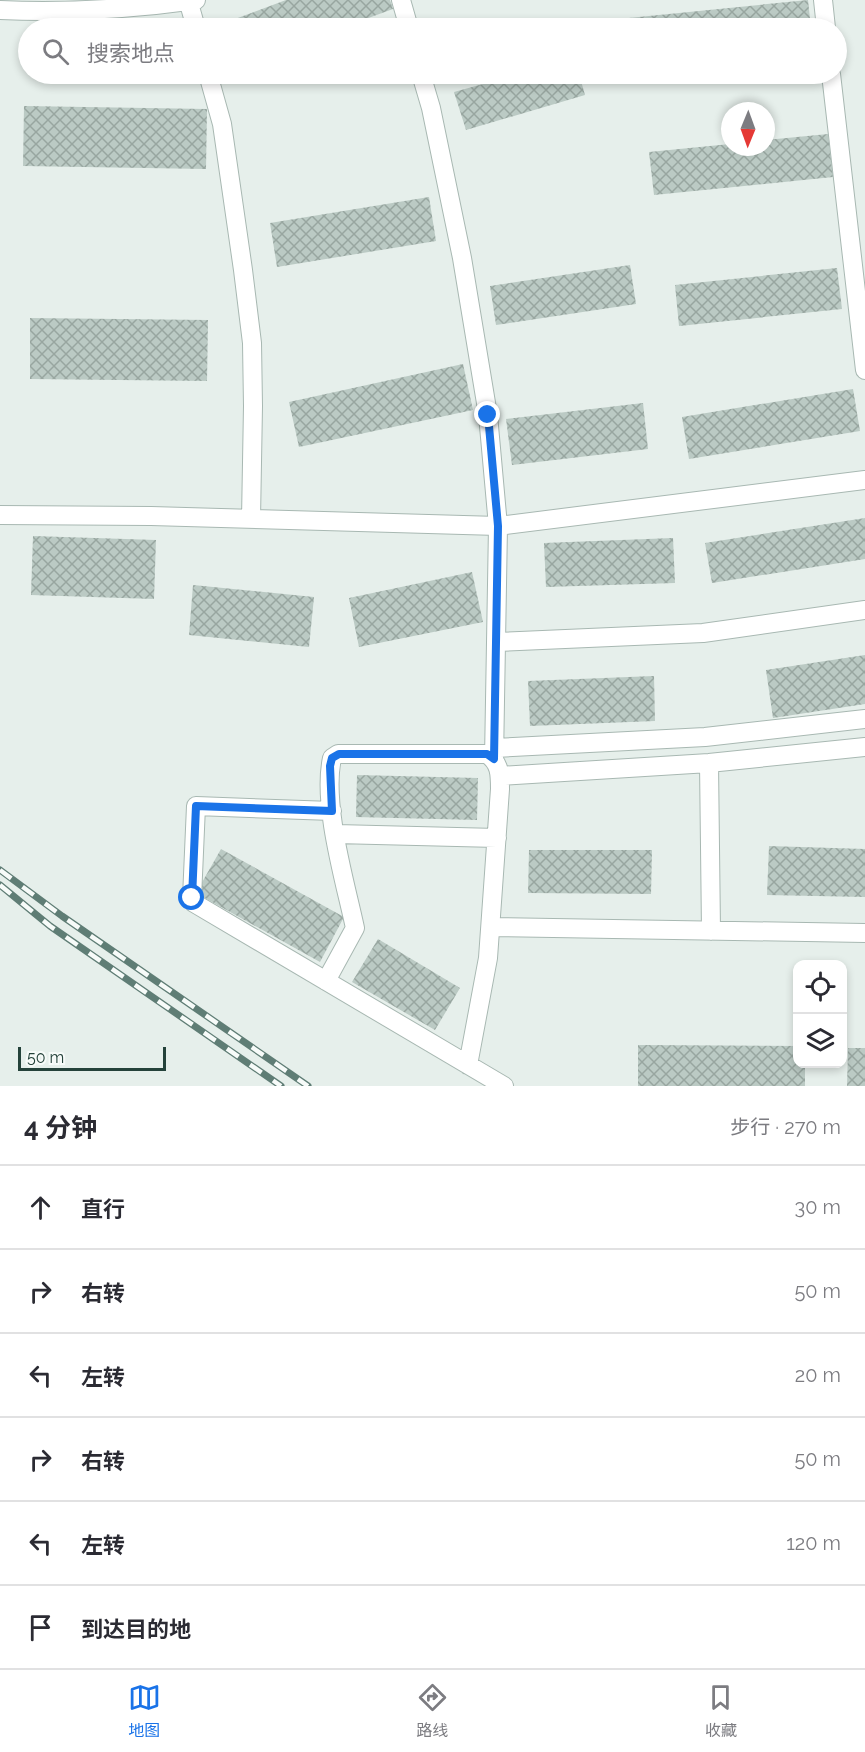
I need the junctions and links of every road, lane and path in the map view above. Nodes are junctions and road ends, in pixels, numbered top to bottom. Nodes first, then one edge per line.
1 (191, 0) edge
2 (401, 0) edge
3 (823, 0) edge
4 (0, 10) edge
5 (194, 18) edge
6 (406, 18) edge
7 (825, 18) edge
8 (211, 84) edge
9 (424, 84) edge
10 (832, 84) edge
11 (865, 370) edge
12 (865, 480) edge
13 (0, 515) edge
14 (251, 519) junction
15 (498, 526) junction
16 (865, 610) edge
17 (497, 642) junction
18 (865, 718) edge
19 (865, 747) edge
20 (496, 761) junction
21 (709, 763) junction
22 (332, 811) junction
23 (336, 834) junction
24 (497, 838) junction
25 (491, 927) junction
26 (711, 931) junction
27 (865, 933) edge
28 (326, 981) junction
29 (468, 1065) junction
30 (504, 1086) edge

1 - 4 street
1 - 5 street
2 - 6 street
3 - 7 street
8 - 14 street
9 - 15 street
10 - 11 street
12 - 15 street
13 - 14 street
14 - 15 street
15 - 17 street
16 - 17 street
17 - 20 street
18 - 20 street
19 - 21 street
20 - 21 street
20 - 22 street
20 - 24 street
21 - 26 street
22 - 23 street
22 - 28 street
23 - 24 street
23 - 28 street
24 - 25 street
25 - 26 street
25 - 29 street
26 - 27 street
28 - 29 street
29 - 30 street

